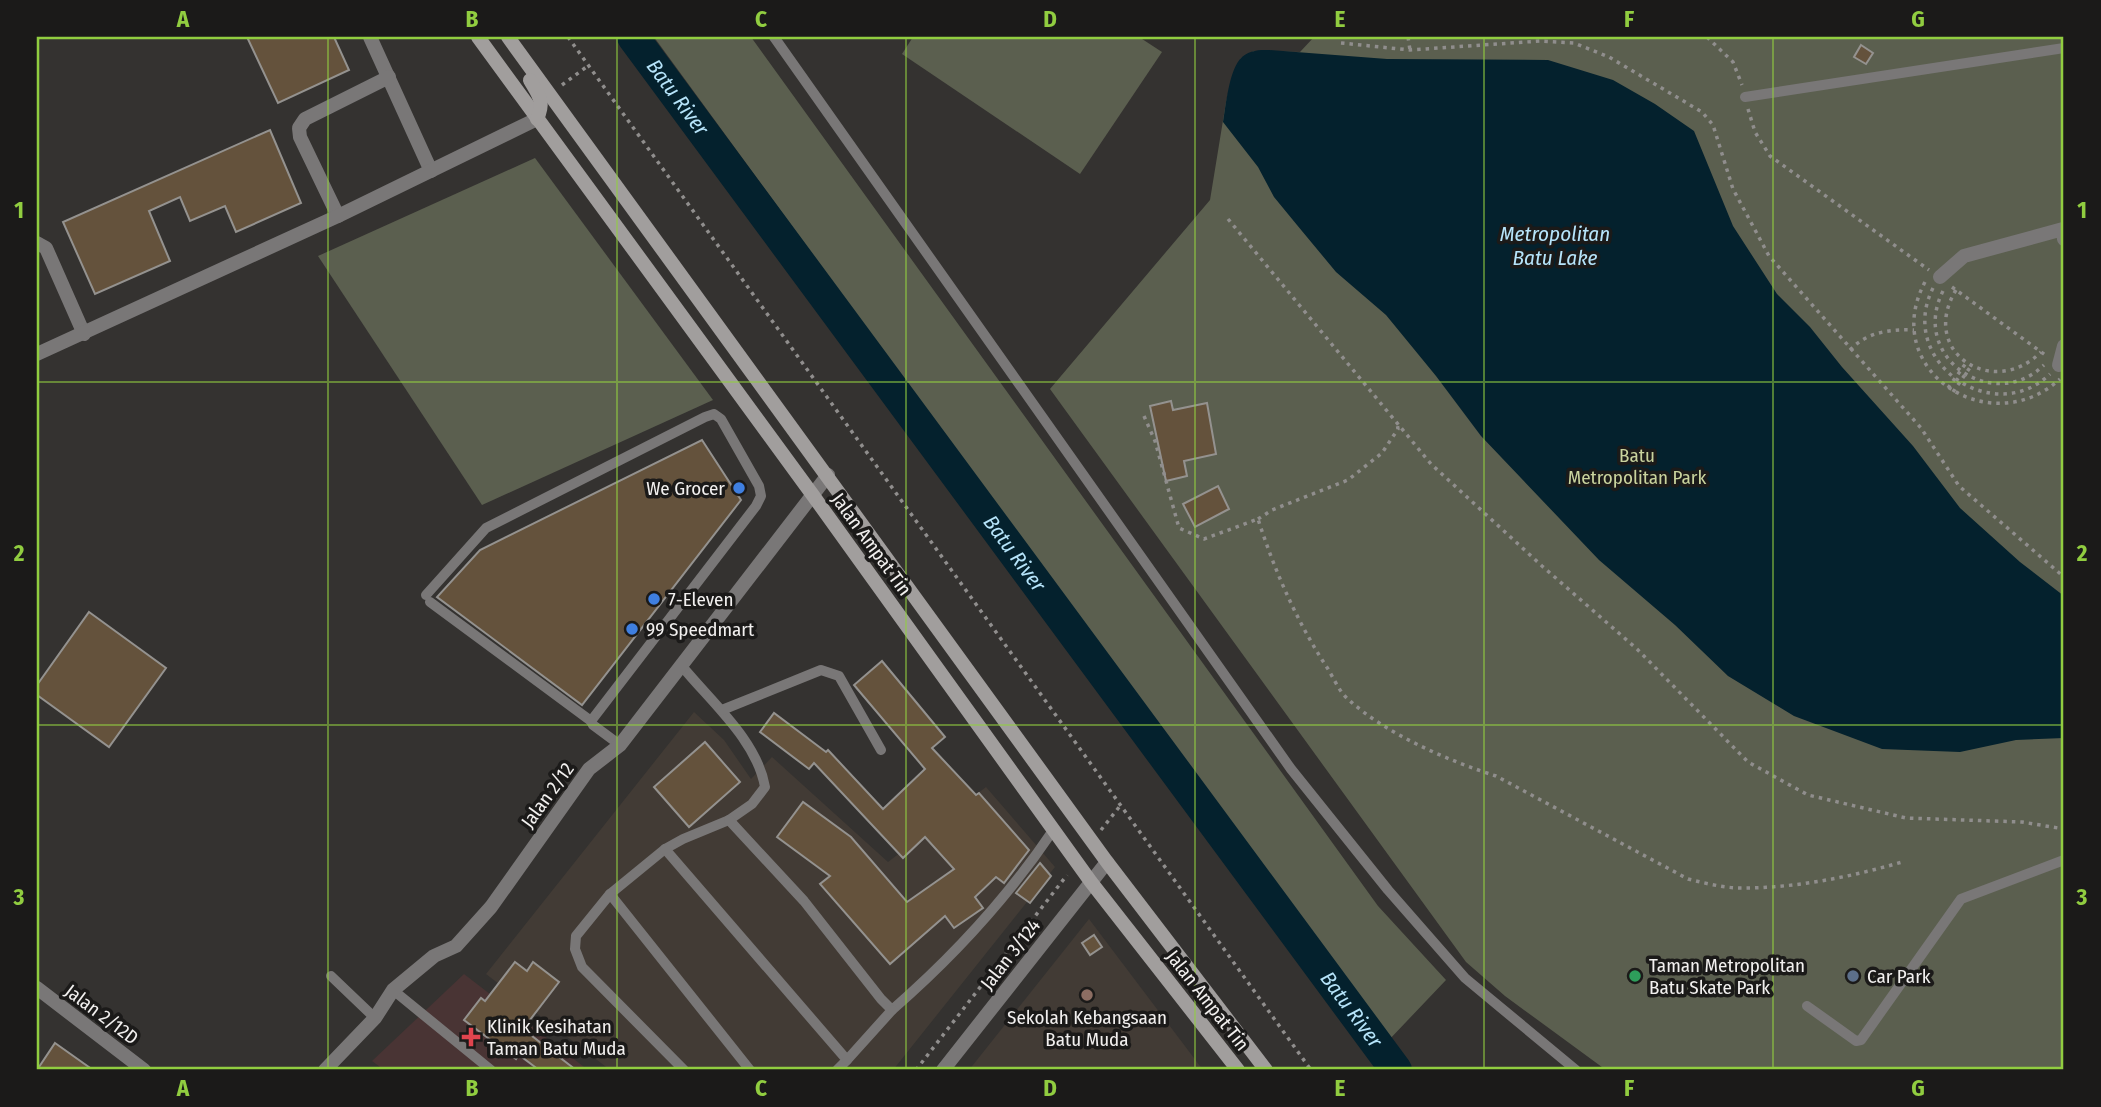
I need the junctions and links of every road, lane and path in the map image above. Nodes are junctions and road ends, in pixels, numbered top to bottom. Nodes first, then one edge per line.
1 (370, 37) edge
2 (478, 37) edge
3 (507, 37) edge
4 (568, 37) edge
5 (774, 37) edge
6 (1408, 37) edge
7 (1707, 37) edge
8 (1340, 43) dead end
9 (2064, 48) edge
10 (1410, 50) junction
11 (589, 65) junction
12 (389, 77) junction
13 (565, 83) dead end
14 (1745, 97) junction
15 (537, 119) junction
16 (431, 171) junction
17 (338, 216) junction
18 (1228, 219) dead end
19 (2064, 239) edge
20 (37, 243) edge
21 (1940, 277) joint
22 (1956, 290) junction
23 (1914, 330) junction
24 (84, 334) junction
25 (2064, 346) edge
26 (1850, 350) junction
27 (2041, 352) junction
28 (37, 354) edge
29 (1966, 363) junction
30 (1971, 366) junction
31 (1960, 370) junction
32 (2062, 370) edge
33 (1965, 374) junction
34 (1954, 379) junction
35 (1959, 382) junction
36 (1948, 388) junction
37 (1952, 392) junction
38 (1144, 416) dead end
39 (1396, 421) junction
40 (828, 475) junction
41 (812, 494) junction
42 (1258, 519) junction
43 (2064, 577) edge
44 (681, 665) junction
45 (722, 710) junction
46 (591, 721) junction
47 (620, 745) junction
48 (881, 750) dead end
49 (729, 820) junction
50 (1054, 829) junction
51 (2064, 829) edge
52 (664, 849) junction
53 (2064, 860) edge
54 (1107, 862) junction
55 (1902, 862) dead end
56 (1069, 872) dead end
57 (1091, 882) junction
58 (610, 894) junction
59 (331, 976) dead end
60 (37, 988) edge
61 (393, 990) junction
62 (1807, 1006) dead end
63 (892, 1010) junction
64 (375, 1018) junction
65 (848, 1060) junction
66 (135, 1068) edge
67 (325, 1070) edge
68 (491, 1070) edge
69 (684, 1070) edge
70 (750, 1070) edge
71 (837, 1070) edge
72 (916, 1070) edge
73 (943, 1070) edge
74 (1238, 1070) edge
75 (1266, 1070) edge
76 (1311, 1070) edge
77 (1576, 1070) edge

1 - 12 street
2 - 15 street, Jalan Ampat Tin
3 - 15 street
3 - 40 street, Jalan Ampat Tin
4 - 11 path
5 - 77 lane
6 - 10 path
7 - 14 path
8 - 10 path
9 - 14 lane
10 - 26 path
11 - 13 path
11 - 76 path
12 - 16 street
12 - 17 street
14 - 23 path
15 - 16 street
15 - 41 street, Jalan Ampat Tin
16 - 17 street
17 - 24 street
18 - 39 path
19 - 21 street
20 - 24 street
21 - 34 path
22 - 27 path
22 - 29 path
22 - 31 path
23 - 26 path
23 - 36 path
24 - 28 street
25 - 32 street
26 - 43 path
27 - 30 path
27 - 33 path
29 - 30 path
29 - 31 path
30 - 33 path
31 - 33 path
31 - 34 path
32 - 35 path
32 - 37 path
33 - 35 path
34 - 35 path
34 - 36 path
35 - 37 path
36 - 37 path
38 - 42 path
39 - 42 path
39 - 51 path
40 - 41 street, Jalan 2/12
40 - 54 street, Jalan Ampat Tin
41 - 44 street, Jalan 2/12
41 - 50 street, Jalan Ampat Tin
42 - 55 path
44 - 45 lane
44 - 47 street, Jalan 2/12
45 - 48 lane
45 - 49 lane
46 - 46 lane
46 - 47 lane
47 - 61 street, Jalan 2/12
49 - 52 lane
49 - 63 lane
50 - 57 street, Jalan Ampat Tin
50 - 63 lane
52 - 58 lane
52 - 65 lane
53 - 62 lane
54 - 57 street, Jalan 3/124
54 - 75 street, Jalan Ampat Tin
56 - 72 path
57 - 73 street, Jalan 3/124
57 - 74 street, Jalan Ampat Tin
58 - 69 lane
58 - 70 lane
59 - 64 lane
60 - 66 street, Jalan 2/12D
61 - 64 street, Jalan 2/12
61 - 68 lane
63 - 65 lane
64 - 67 street, Jalan 2/12
65 - 71 lane

